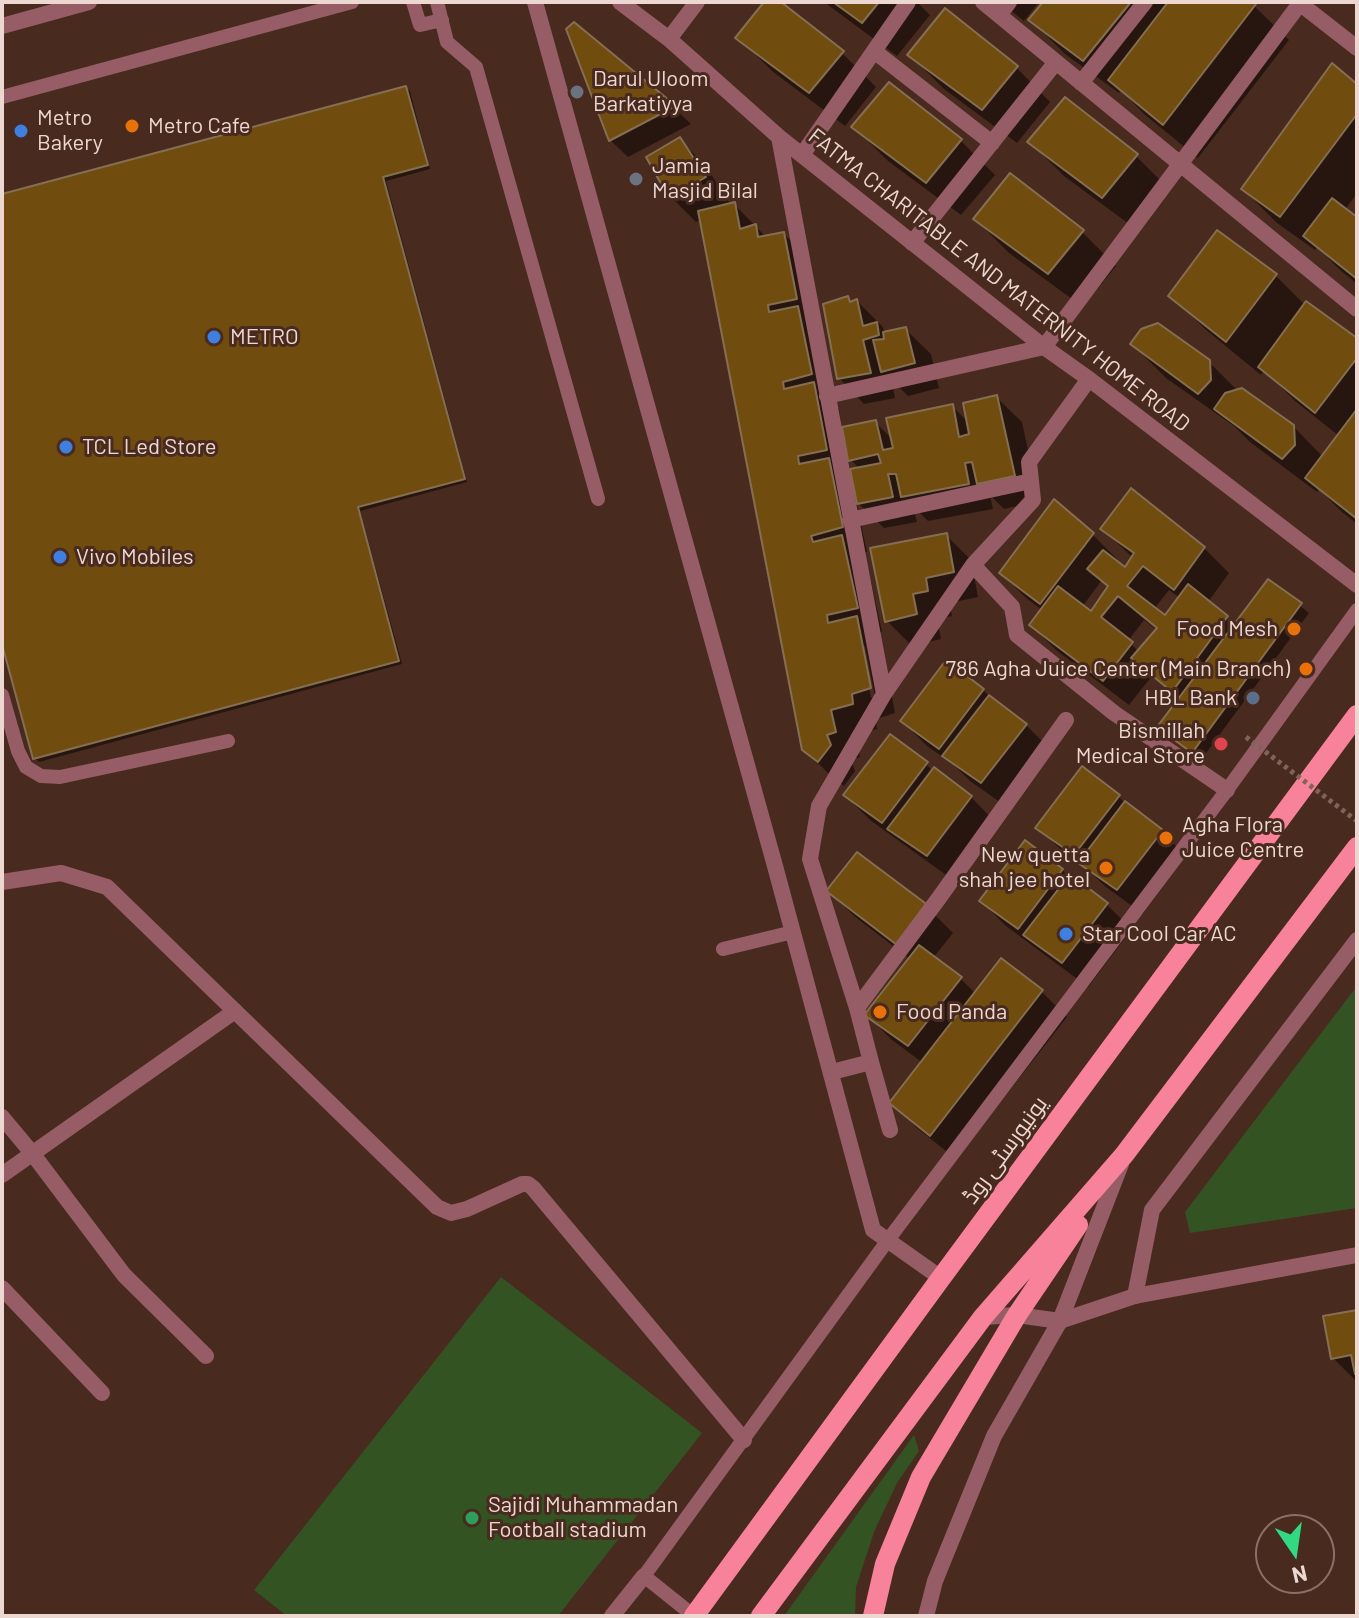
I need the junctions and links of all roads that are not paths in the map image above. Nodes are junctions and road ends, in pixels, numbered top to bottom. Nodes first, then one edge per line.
1 (89, 2) edge
2 (352, 2) edge
3 (413, 2) edge
4 (437, 2) edge
5 (535, 2) edge
6 (620, 2) edge
7 (697, 2) edge
8 (908, 2) edge
9 (983, 2) edge
10 (1145, 2) edge
11 (1300, 3) edge
12 (1004, 9) edge
13 (442, 20) junction
14 (2, 26) edge
15 (669, 39) junction
16 (1357, 48) edge
17 (874, 51) junction
18 (1056, 62) junction
19 (1081, 83) junction
20 (2, 97) edge
21 (779, 137) junction
22 (992, 143) junction
23 (802, 155) junction
24 (1179, 164) junction
25 (912, 243) junction
26 (1357, 309) edge
27 (1044, 347) junction
28 (1089, 379) junction
29 (827, 396) junction
30 (1031, 481) junction
31 (598, 499) dead end
32 (850, 520) junction
33 (973, 565) junction
34 (1357, 585) edge
35 (1357, 610) edge
36 (884, 694) junction
37 (2, 695) edge
38 (1357, 715) edge
39 (1066, 720) dead end
40 (228, 741) dead end
41 (1227, 790) junction
42 (1357, 847) edge
43 (2, 882) edge
44 (793, 932) junction
45 (1357, 940) edge
46 (723, 949) dead end
47 (857, 1008) junction
48 (235, 1011) junction
49 (871, 1062) junction
50 (832, 1072) junction
51 (2, 1117) edge
52 (890, 1130) dead end
53 (32, 1153) junction
54 (1124, 1155) junction
55 (2, 1175) edge
56 (888, 1240) junction
57 (1357, 1255) edge
58 (941, 1278) junction
59 (2, 1288) edge
60 (1135, 1296) junction
61 (1017, 1315) junction
62 (983, 1317) junction
63 (1060, 1321) junction
64 (206, 1356) dead end
65 (102, 1393) dead end
66 (744, 1440) junction
67 (644, 1576) junction
68 (612, 1616) edge
69 (694, 1616) edge
70 (761, 1616) edge
71 (873, 1616) edge
72 (926, 1616) edge

1 - 14 street
2 - 20 lane
3 - 13 lane
4 - 13 lane
5 - 44 street
6 - 15 street, FATMA CHARITABLE AND MATERNITY HOME ROAD
7 - 15 street
8 - 17 street
9 - 12 street
10 - 19 street
11 - 16 street
11 - 24 street
12 - 18 street
13 - 31 lane
15 - 21 street, FATMA CHARITABLE AND MATERNITY HOME ROAD
17 - 22 street
17 - 23 street
18 - 19 street
18 - 22 street
19 - 24 street
21 - 23 street, FATMA CHARITABLE AND MATERNITY HOME ROAD
21 - 29 street
22 - 25 street
23 - 25 street, FATMA CHARITABLE AND MATERNITY HOME ROAD
24 - 26 street
24 - 27 street
25 - 27 street, FATMA CHARITABLE AND MATERNITY HOME ROAD
27 - 28 street, FATMA CHARITABLE AND MATERNITY HOME ROAD
27 - 29 street
28 - 30 street
28 - 34 street, FATMA CHARITABLE AND MATERNITY HOME ROAD
29 - 32 street
30 - 32 street
30 - 33 street
32 - 36 street
33 - 36 street
33 - 41 street
35 - 41 lane
36 - 47 street
37 - 40 lane
38 - 58 main road, یونیورسٹی روڈ
39 - 47 street
41 - 56 lane
42 - 54 main road
43 - 48 street
44 - 46 lane
44 - 50 street
45 - 60 street
47 - 49 street
48 - 53 street
48 - 66 street
49 - 50 street
49 - 52 street
50 - 56 street
51 - 53 street
53 - 55 street
53 - 64 street
54 - 61 main road
54 - 62 main road
54 - 63 street
56 - 58 street
56 - 66 lane
57 - 60 street
58 - 69 main road, یونیورسٹی روڈ
59 - 65 street
60 - 63 street
61 - 62 street
61 - 63 street
61 - 71 main road
62 - 70 main road
63 - 72 street
66 - 67 lane
67 - 68 street
67 - 69 lane

